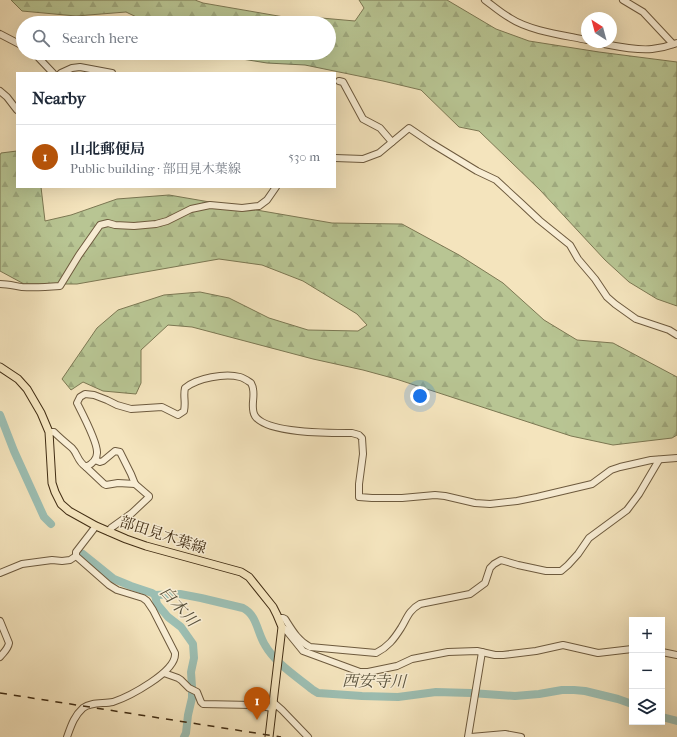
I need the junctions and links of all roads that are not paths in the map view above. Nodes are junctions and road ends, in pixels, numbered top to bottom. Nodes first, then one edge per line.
1 (485, 0) edge
2 (623, 0) edge
3 (0, 34) edge
4 (581, 39) edge
5 (16, 42) edge
6 (675, 44) edge
7 (617, 46) edge
8 (41, 60) edge
9 (52, 72) edge
10 (63, 72) edge
11 (107, 72) edge
12 (340, 81) dead end
13 (0, 91) edge
14 (16, 109) edge
15 (392, 142) junction
16 (336, 158) edge
17 (275, 188) edge
18 (0, 284) edge
19 (677, 335) edge
20 (0, 367) edge
21 (49, 432) junction
22 (677, 458) edge
23 (95, 460) junction
24 (659, 460) junction
25 (86, 467) junction
26 (135, 484) junction
27 (96, 526) junction
28 (109, 532) junction
29 (76, 556) junction
30 (0, 573) edge
31 (279, 618) junction
32 (0, 621) edge
33 (282, 627) junction
34 (629, 649) edge
35 (482, 652) junction
36 (665, 653) edge
37 (677, 655) edge
38 (0, 657) edge
39 (164, 673) junction
40 (273, 705) junction
41 (67, 737) edge
42 (269, 737) edge
43 (308, 737) edge
44 (470, 737) edge
45 (521, 737) edge

1 - 4 street
2 - 6 street
3 - 5 street
6 - 7 street
8 - 9 street
10 - 11 street
12 - 15 street
13 - 14 street
15 - 16 street
15 - 19 street
17 - 18 street
20 - 21 main road, 部田見木葉線
21 - 25 street
21 - 27 main road, 部田見木葉線
22 - 24 street
23 - 24 street
23 - 25 street
23 - 26 street
24 - 31 street
25 - 26 street
26 - 28 street
27 - 28 main road, 部田見木葉線
27 - 29 street
28 - 31 main road, 部田見木葉線
29 - 30 street
29 - 39 street
31 - 33 main road, 部田見木葉線
32 - 38 street
33 - 35 street
33 - 40 main road, 部田見木葉線
34 - 35 street
35 - 44 street
36 - 37 street
39 - 40 street
39 - 41 street
40 - 42 main road, 部田見木葉線
40 - 43 street
44 - 45 street

